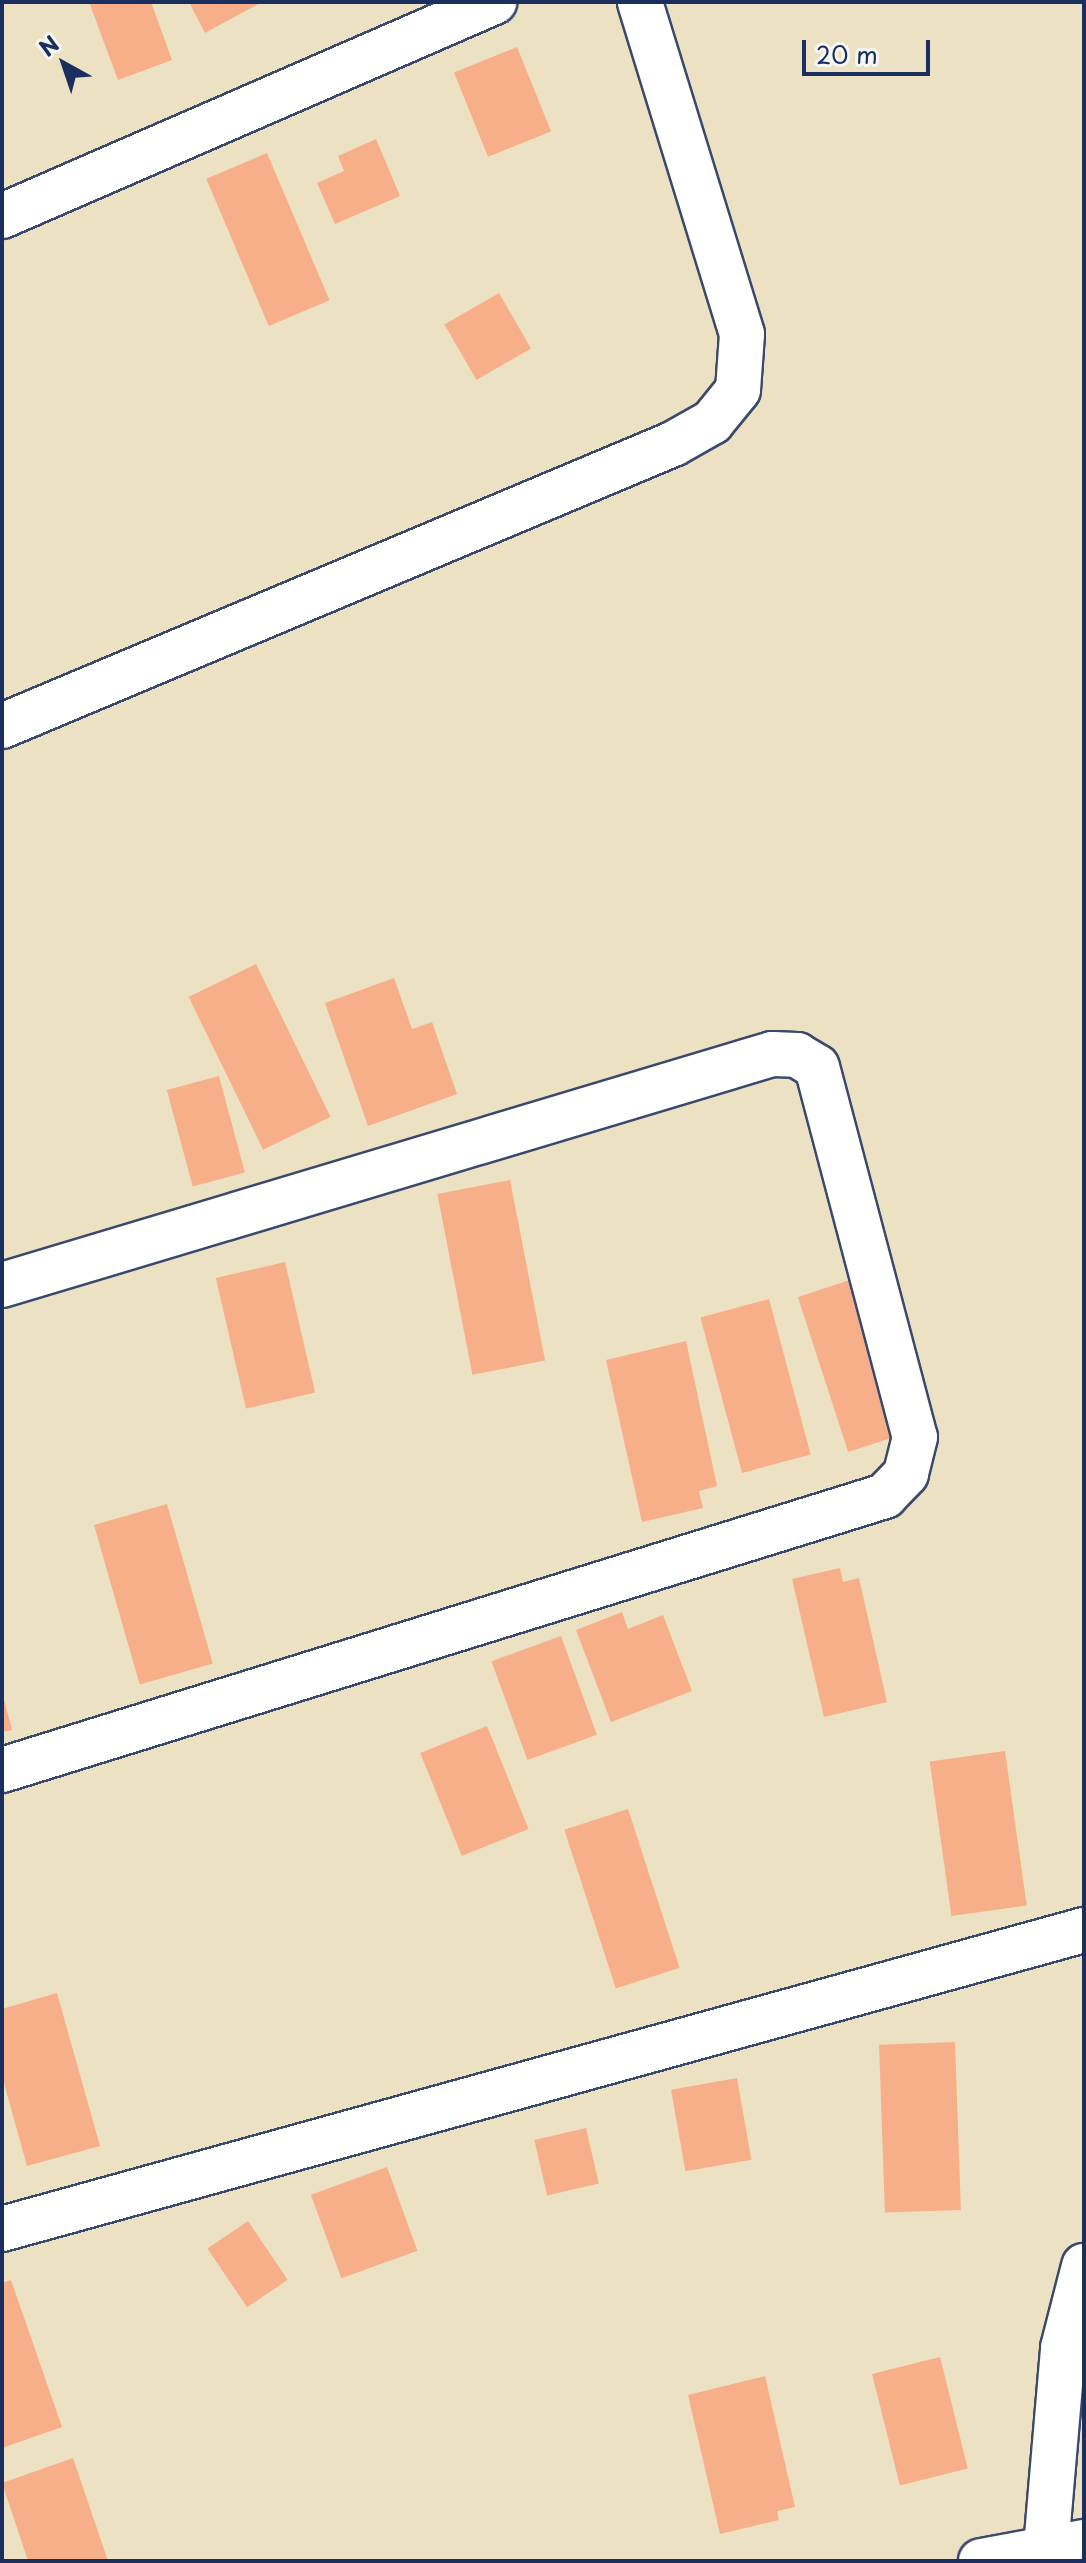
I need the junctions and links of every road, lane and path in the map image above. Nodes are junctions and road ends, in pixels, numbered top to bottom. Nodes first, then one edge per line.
1 (494, 2) edge
2 (640, 2) edge
3 (2, 216) edge
4 (2, 726) edge
5 (2, 1285) edge
6 (2, 1770) edge
7 (1084, 1930) edge
8 (2, 2229) edge
9 (1084, 2266) edge
10 (1065, 2545) edge
11 (981, 2561) edge

1 - 3 street
2 - 4 street
5 - 6 street
7 - 8 street
9 - 10 street
10 - 11 street

